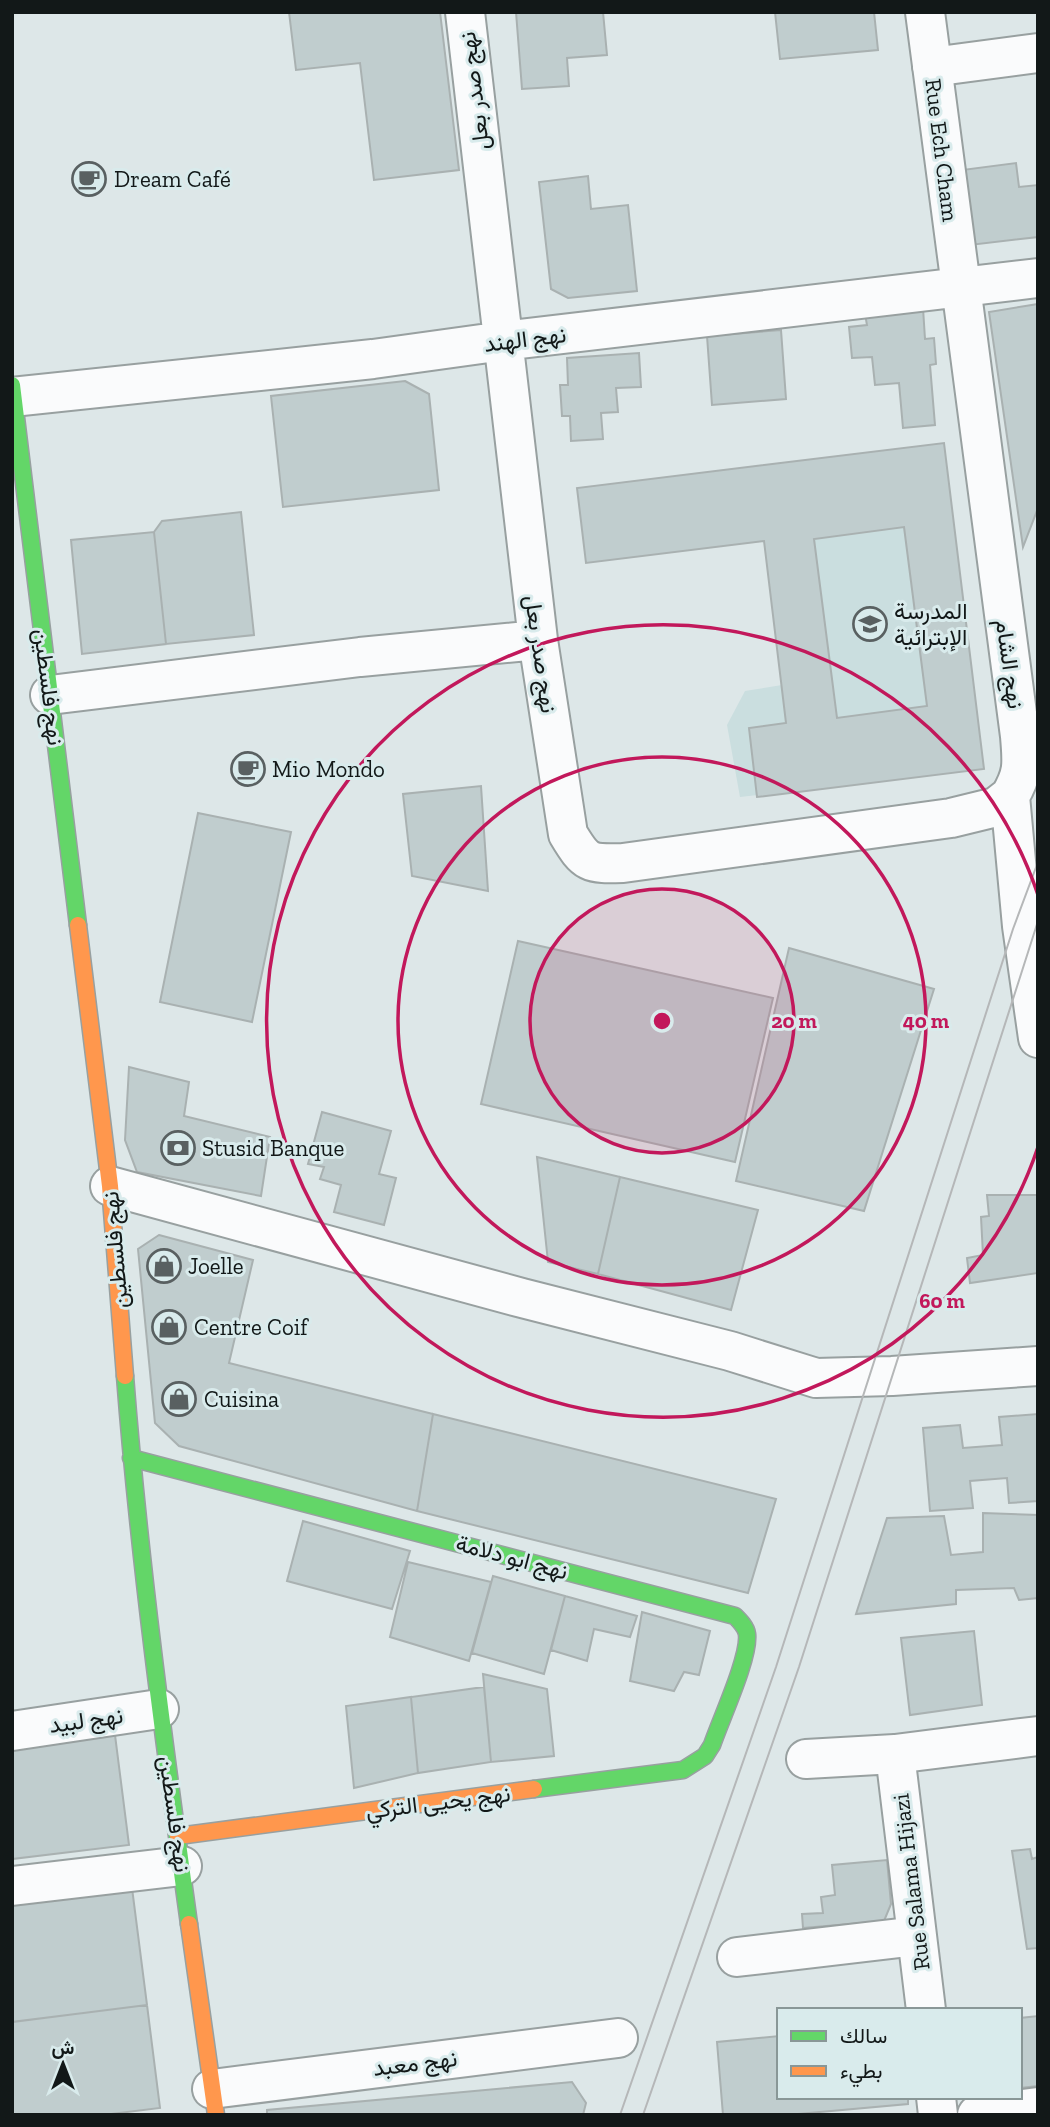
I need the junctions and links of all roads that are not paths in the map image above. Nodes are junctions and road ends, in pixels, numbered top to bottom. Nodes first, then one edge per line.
1 (465, 12) edge
2 (925, 12) edge
3 (1038, 53) edge
4 (932, 66) junction
5 (1038, 278) edge
6 (960, 287) junction
7 (503, 341) junction
8 (13, 393) edge
9 (1021, 618) edge
10 (538, 640) junction
11 (50, 695) junction
12 (1010, 796) junction
13 (1030, 924) edge
14 (1038, 1038) edge
15 (110, 1186) junction
16 (1038, 1366) edge
17 (131, 1458) junction
18 (159, 1709) junction
19 (12, 1731) edge
20 (1038, 1736) edge
21 (895, 1754) junction
22 (806, 1759) dead end
23 (696, 1763) joint
24 (180, 1851) junction
25 (12, 1886) edge
26 (917, 1936) junction
27 (737, 1957) dead end
28 (926, 2008) edge
29 (618, 2038) dead end
30 (1038, 2107) edge
31 (214, 2108) edge
32 (977, 2115) edge

1 - 7 street, نهج صدر بعل
2 - 4 street, Rue Ech Cham
3 - 4 street
4 - 6 street, Rue Ech Cham
5 - 6 street, نهج الهند
6 - 7 street, نهج الهند
6 - 9 street, نهج الشام
7 - 8 street, نهج الهند
7 - 10 street, نهج صدر بعل
8 - 11 main road, نهج فلسطين
9 - 12 street, نهج الشام
10 - 11 street
10 - 12 street, نهج صدر بعل
11 - 15 main road, نهج فلسطين
12 - 13 street, نهج الشام
13 - 14 street, نهج الشام
15 - 16 street
15 - 17 main road, نهج فلسطين
17 - 18 main road, نهج فلسطين
17 - 23 main road, نهج ابو دلامة
18 - 19 street, نهج لبيد
18 - 24 main road, نهج فلسطين
20 - 21 street
21 - 22 street
21 - 26 street, Rue Salama Hijazi
23 - 24 main road, نهج يحيى التركي
24 - 25 street
24 - 31 main road, نهج فلسطين
26 - 27 street
26 - 28 street, Rue Salama Hijazi
29 - 31 street, نهج معبد
30 - 32 street

